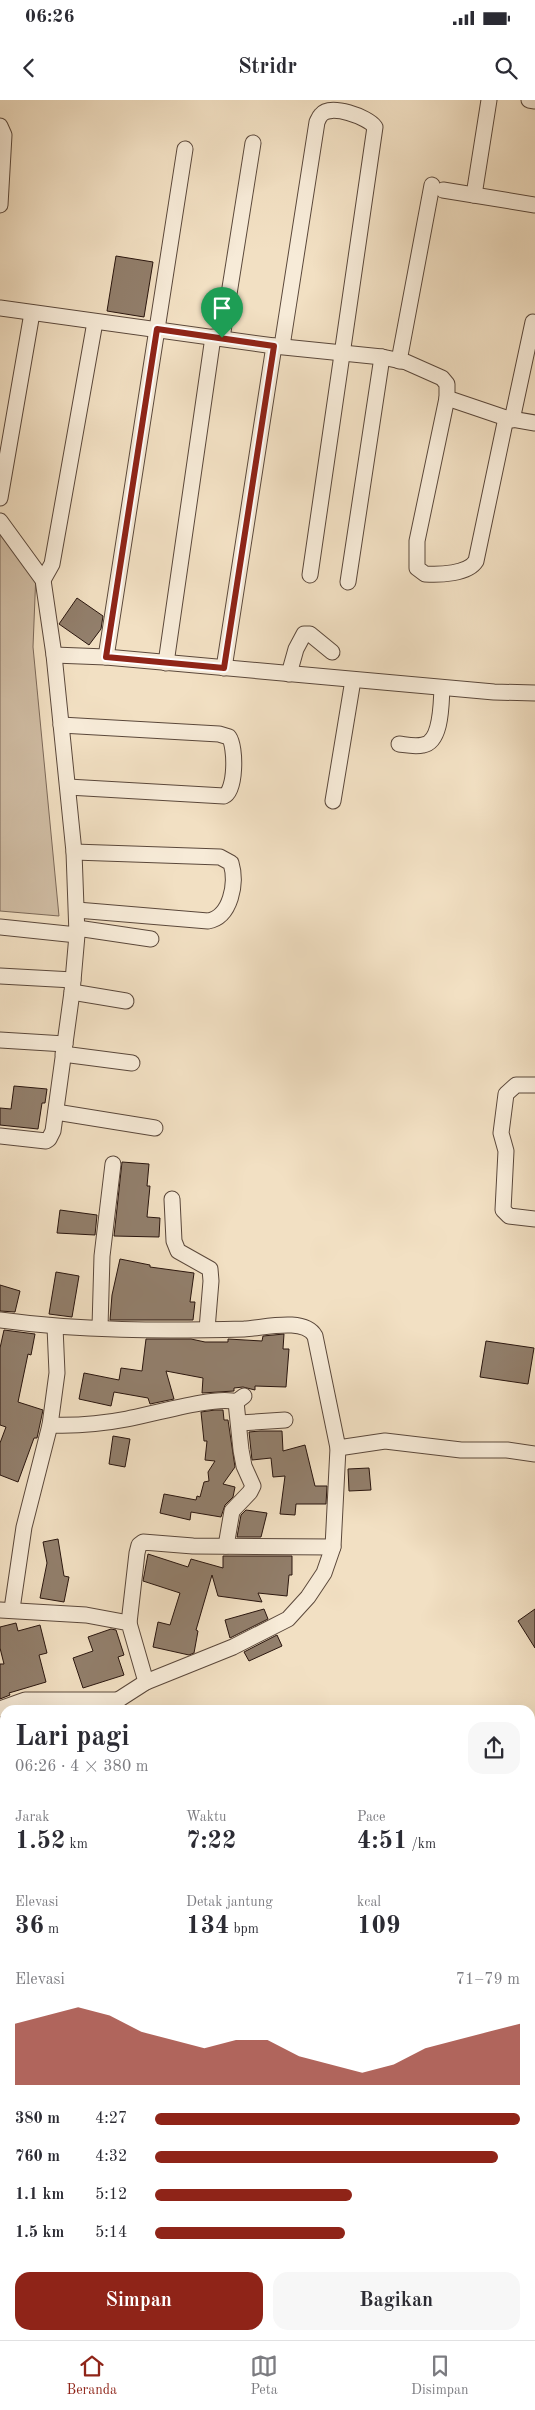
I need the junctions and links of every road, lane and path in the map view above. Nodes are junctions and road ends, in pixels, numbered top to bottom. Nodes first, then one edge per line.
1 (489, 100) edge
2 (529, 100) edge
3 (535, 101) edge
4 (0, 126) edge
5 (253, 143) dead end
6 (185, 149) dead end
7 (474, 195) junction
8 (0, 197) edge
9 (535, 205) edge
10 (0, 308) edge
11 (32, 313) junction
12 (96, 322) junction
13 (533, 322) dead end
14 (157, 329) junction
15 (218, 338) junction
16 (278, 346) junction
17 (342, 352) junction
18 (382, 357) junction
19 (399, 361) junction
20 (447, 398) junction
21 (509, 419) junction
22 (535, 423) edge
23 (0, 498) edge
24 (0, 521) edge
25 (310, 575) dead end
26 (43, 580) junction
27 (348, 582) dead end
28 (332, 652) dead end
29 (54, 655) junction
30 (106, 657) junction
31 (166, 663) junction
32 (224, 668) junction
33 (289, 674) junction
34 (353, 680) junction
35 (442, 688) junction
36 (535, 693) edge
37 (61, 725) junction
38 (399, 744) dead end
39 (68, 787) junction
40 (333, 801) dead end
41 (74, 852) junction
42 (77, 910) junction
43 (0, 928) edge
44 (77, 932) junction
45 (151, 939) dead end
46 (0, 976) edge
47 (72, 986) junction
48 (126, 1001) dead end
49 (0, 1040) edge
50 (64, 1049) junction
51 (132, 1063) dead end
52 (535, 1085) edge
53 (56, 1112) junction
54 (155, 1128) dead end
55 (0, 1136) edge
56 (113, 1164) dead end
57 (172, 1199) dead end
58 (535, 1219) edge
59 (0, 1320) edge
60 (55, 1327) junction
61 (100, 1327) junction
62 (207, 1329) junction
63 (285, 1420) dead end
64 (240, 1423) junction
65 (50, 1425) junction
66 (338, 1448) junction
67 (535, 1454) edge
68 (226, 1546) junction
69 (334, 1547) junction
70 (6, 1610) edge
71 (129, 1623) junction
72 (146, 1682) junction
73 (11, 1705) edge
74 (117, 1705) edge

1 - 7 street
2 - 3 street
4 - 8 street
5 - 15 street
6 - 14 street
7 - 9 street
7 - 19 street
10 - 11 street
11 - 12 street
11 - 23 street
12 - 14 street
12 - 26 street
13 - 21 street
14 - 15 street
14 - 30 street
15 - 16 street
15 - 31 street
16 - 17 street
16 - 17 street
16 - 32 street
17 - 18 street
17 - 25 street
18 - 19 street
18 - 27 street
19 - 20 street
20 - 21 street
20 - 21 street
21 - 22 street
24 - 26 street
26 - 29 street
28 - 33 street
29 - 30 street
29 - 37 street
30 - 31 street
31 - 32 street
32 - 33 street
33 - 34 street
34 - 35 street
34 - 40 street
35 - 36 street
35 - 38 street
37 - 39 street
37 - 39 street
39 - 41 street
41 - 42 street
41 - 42 street
42 - 44 street
43 - 44 street
44 - 45 street
44 - 47 street
46 - 47 street
47 - 48 street
47 - 50 street
49 - 50 street
50 - 51 street
50 - 53 street
52 - 58 street
53 - 54 street
53 - 55 street
56 - 61 street
57 - 62 street
59 - 60 street
60 - 61 street
60 - 65 street
61 - 62 street
62 - 66 street
63 - 64 street
64 - 65 street
64 - 68 street
65 - 70 street
66 - 67 street
66 - 69 street
68 - 69 street
68 - 71 street
69 - 72 street
70 - 71 street
71 - 72 street
72 - 74 street
73 - 74 street

